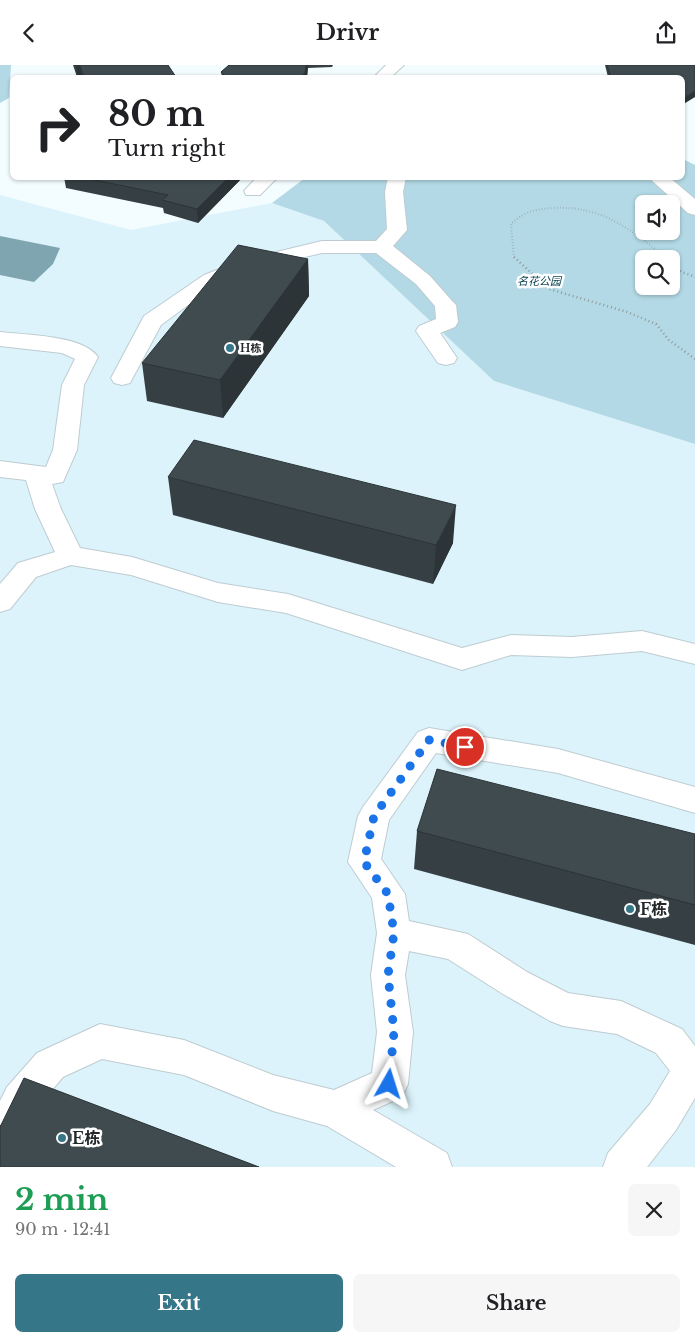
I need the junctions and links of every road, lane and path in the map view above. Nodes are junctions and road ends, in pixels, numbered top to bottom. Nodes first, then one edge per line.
1 (396, 65) edge
2 (384, 75) edge
3 (265, 180) edge
4 (397, 180) edge
5 (661, 180) edge
6 (253, 191) dead end
7 (695, 209) edge
8 (381, 247) junction
9 (657, 250) edge
10 (680, 270) edge
11 (695, 277) edge
12 (0, 339) edge
13 (446, 358) dead end
14 (695, 359) edge
15 (122, 378) dead end
16 (0, 469) edge
17 (36, 473) junction
18 (70, 556) junction
19 (0, 602) edge
20 (695, 654) edge
21 (695, 800) edge
22 (394, 933) junction
23 (336, 1109) junction
24 (0, 1142) edge
25 (433, 1167) edge
26 (622, 1167) edge

1 - 2 street
3 - 6 street
4 - 8 street
5 - 7 street
8 - 13 street
8 - 15 street
9 - 14 path
10 - 11 path
12 - 17 street
16 - 17 street
17 - 18 street
18 - 19 street
18 - 20 street
21 - 22 street
22 - 23 street
22 - 26 street
23 - 24 street
23 - 25 street

